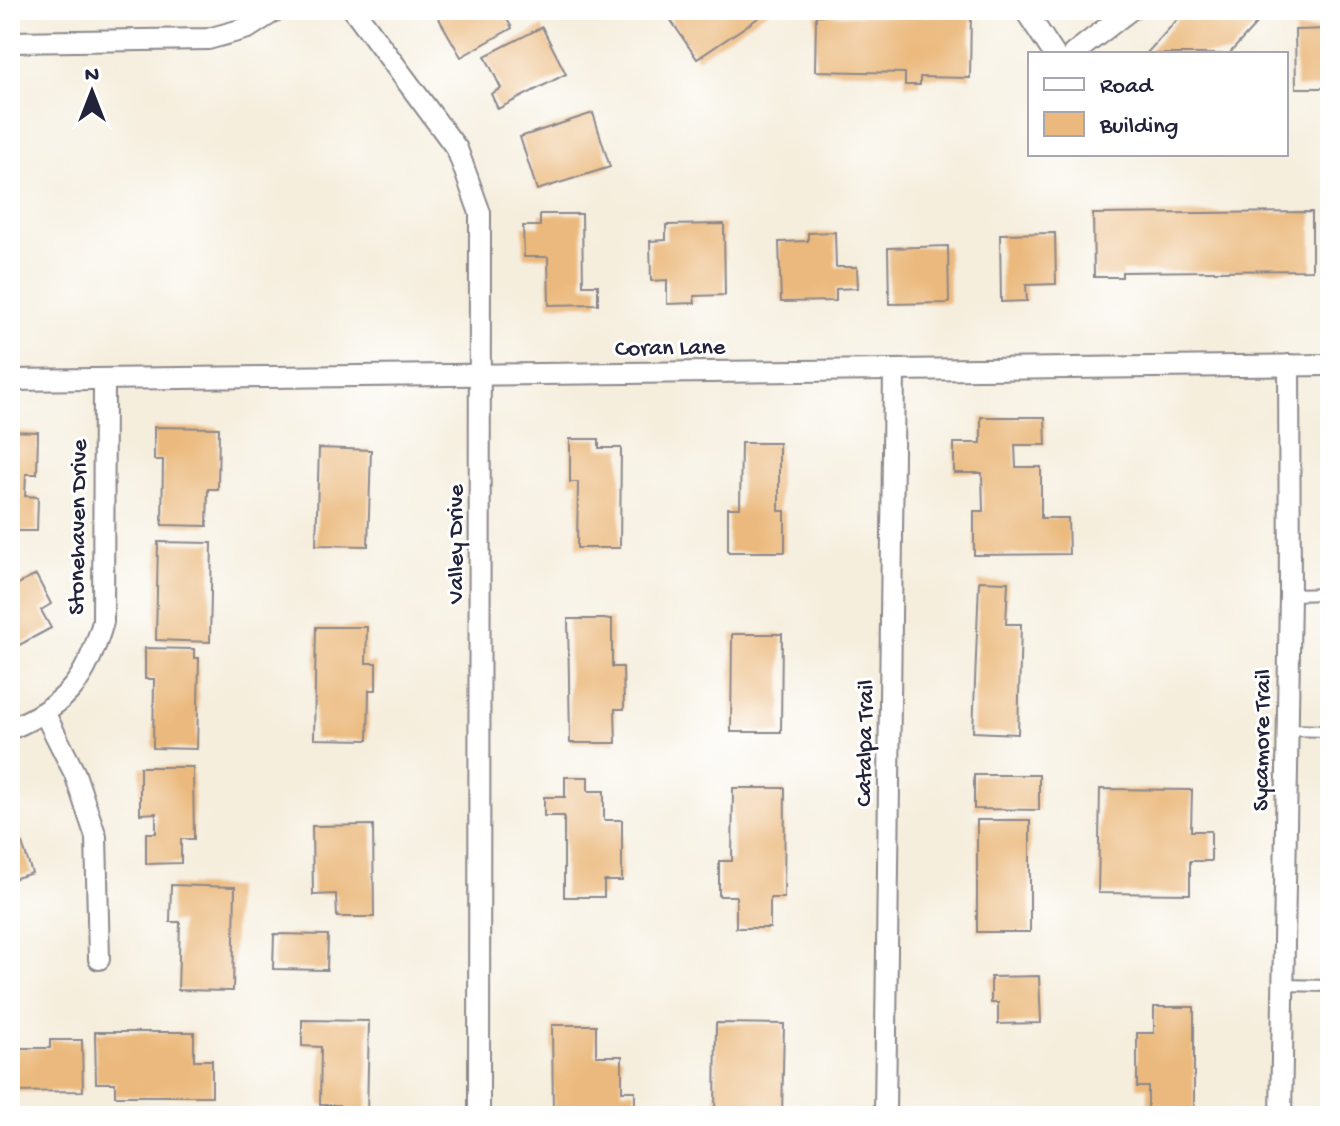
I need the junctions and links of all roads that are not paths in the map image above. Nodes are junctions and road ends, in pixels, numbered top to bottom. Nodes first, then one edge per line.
1 (276, 10) edge
2 (354, 10) edge
3 (1025, 10) edge
4 (1130, 10) edge
5 (10, 42) edge
6 (1053, 52) edge
7 (1076, 52) edge
8 (1289, 365) junction
9 (1330, 365) edge
10 (894, 370) junction
11 (480, 374) junction
12 (104, 379) junction
13 (10, 380) edge
14 (1330, 594) edge
15 (1290, 595) junction
16 (45, 714) junction
17 (10, 729) edge
18 (1285, 730) junction
19 (1330, 731) edge
20 (99, 959) dead end
21 (1282, 985) junction
22 (1330, 986) edge
23 (479, 1116) edge
24 (885, 1116) edge
25 (1281, 1116) edge

1 - 5 street
2 - 11 street, Valley Drive
3 - 6 street
4 - 7 street
8 - 9 street, Coran Lane
8 - 10 street, Coran Lane
8 - 15 street, Sycamore Trail
10 - 11 street, Coran Lane
10 - 24 street, Catalpa Trail
11 - 12 street, Coran Lane
11 - 23 street, Valley Drive
12 - 13 street, Coran Lane
12 - 16 street, Stonehaven Drive
14 - 15 lane
15 - 18 street, Sycamore Trail
16 - 17 street, Stonehaven Drive
16 - 20 street
18 - 19 lane
18 - 21 street, Sycamore Trail
21 - 22 lane
21 - 25 street, Sycamore Trail

